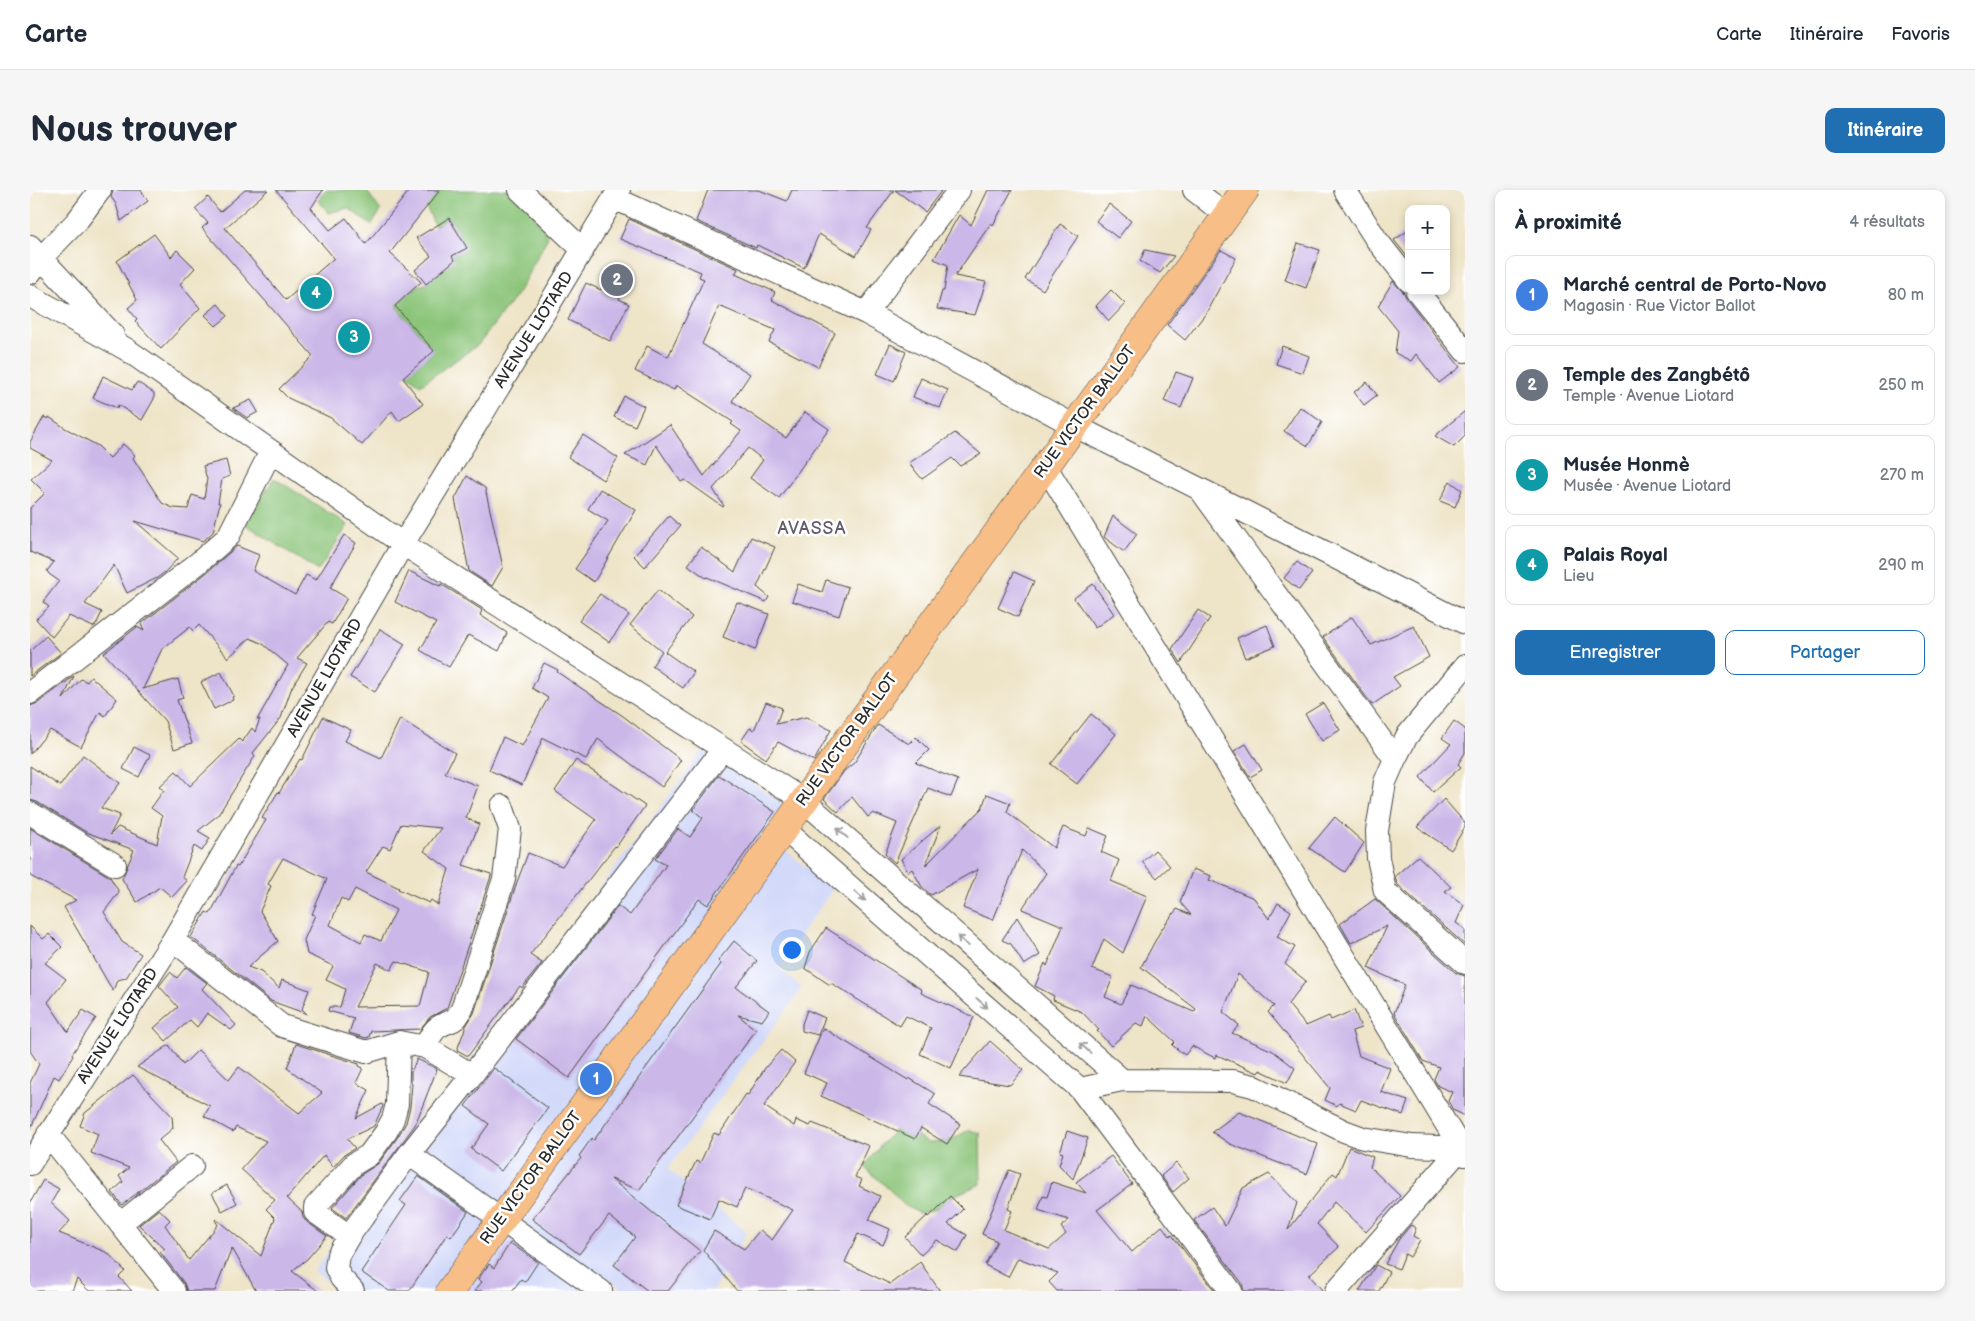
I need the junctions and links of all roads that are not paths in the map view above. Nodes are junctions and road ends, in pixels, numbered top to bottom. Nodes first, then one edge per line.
1 (100, 190) edge
2 (520, 190) edge
3 (959, 190) edge
4 (1194, 190) edge
5 (1245, 190) edge
6 (1345, 190) edge
7 (617, 194) edge
8 (1226, 215) junction
9 (583, 250) junction
10 (34, 259) edge
11 (1405, 275) edge
12 (1420, 295) edge
13 (30, 296) edge
14 (866, 313) junction
15 (126, 349) junction
16 (1465, 351) edge
17 (1075, 426) junction
18 (271, 451) junction
19 (1046, 467) junction
20 (1199, 488) junction
21 (403, 544) junction
22 (1465, 624) edge
23 (1465, 666) edge
24 (30, 693) edge
25 (723, 749) junction
26 (1395, 759) junction
27 (803, 800) junction
28 (502, 806) dead end
29 (30, 813) edge
30 (784, 829) junction
31 (115, 864) dead end
32 (173, 940) junction
33 (1465, 963) edge
34 (399, 1042) junction
35 (426, 1047) junction
36 (472, 1076) junction
37 (1122, 1080) junction
38 (1080, 1088) junction
39 (48, 1134) junction
40 (1464, 1151) edge
41 (409, 1154) junction
42 (30, 1164) edge
43 (192, 1166) dead end
44 (500, 1219) junction
45 (120, 1224) junction
46 (350, 1236) junction
47 (174, 1291) edge
48 (353, 1291) edge
49 (450, 1291) edge
50 (600, 1291) edge
51 (1231, 1291) edge
52 (1336, 1291) edge

1 - 10 street
2 - 9 street
3 - 14 street
4 - 8 street
5 - 8 main road, RUE VICTOR BALLOT
6 - 11 street
7 - 9 street, AVENUE LIOTARD
7 - 14 street
8 - 17 main road, RUE VICTOR BALLOT
9 - 21 street, AVENUE LIOTARD
10 - 15 street
12 - 16 street
13 - 15 street
14 - 17 street
15 - 18 street
17 - 19 main road, RUE VICTOR BALLOT
17 - 20 street
18 - 21 street
18 - 24 street
19 - 27 main road, RUE VICTOR BALLOT
19 - 40 street
20 - 22 street
20 - 26 street
21 - 25 street
21 - 32 street, AVENUE LIOTARD
23 - 26 street
25 - 27 street
25 - 36 street
26 - 33 street
27 - 30 main road, RUE VICTOR BALLOT
37 -> 27 street
28 - 35 street
29 - 31 street
30 -> 38 street
30 - 44 main road, RUE VICTOR BALLOT
32 - 34 street
32 - 39 street, AVENUE LIOTARD
34 - 35 street
34 - 46 street
35 - 36 street
36 - 41 street
37 - 38 street
37 - 40 street
38 - 51 street
39 - 42 street, AVENUE LIOTARD
39 - 45 street
40 - 52 street
41 - 44 street
41 - 46 street
43 - 45 street
44 - 49 main road, RUE VICTOR BALLOT
44 - 50 street
45 - 47 street
46 - 48 street

